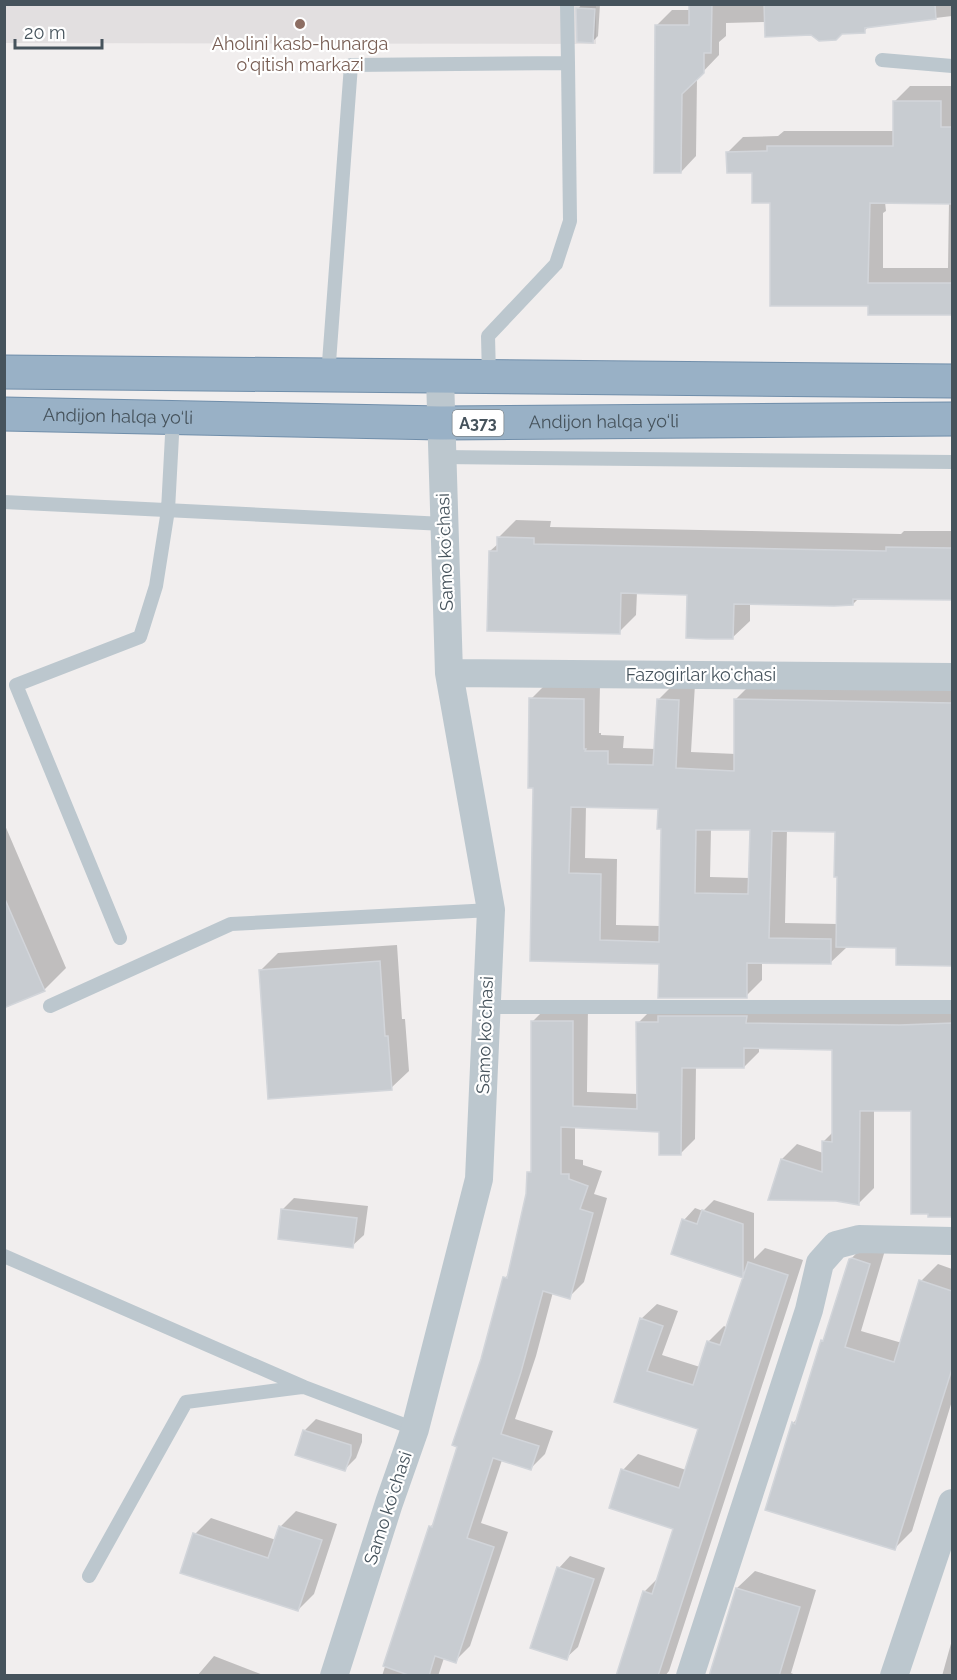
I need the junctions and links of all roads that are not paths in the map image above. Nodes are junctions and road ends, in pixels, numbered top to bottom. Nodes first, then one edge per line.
1 (567, 4) edge
2 (882, 60) dead end
3 (568, 63) junction
4 (952, 66) edge
5 (4, 372) edge
6 (328, 376) junction
7 (440, 377) junction
8 (489, 377) junction
9 (952, 381) edge
10 (4, 414) edge
11 (173, 417) junction
12 (952, 419) edge
13 (441, 423) junction
14 (442, 457) junction
15 (952, 462) edge
16 (4, 502) edge
17 (168, 510) junction
18 (444, 524) junction
19 (449, 673) junction
20 (952, 677) edge
21 (491, 910) junction
22 (120, 938) dead end
23 (50, 1006) dead end
24 (485, 1007) junction
25 (952, 1007) edge
26 (952, 1241) edge
27 (4, 1256) edge
28 (304, 1387) junction
29 (415, 1429) junction
30 (952, 1503) edge
31 (89, 1576) dead end
32 (334, 1676) edge
33 (690, 1676) edge
34 (894, 1676) edge

1 - 3 lane
2 - 4 lane
3 - 6 lane
3 - 8 lane
5 - 6 highway
6 - 7 highway
7 - 8 highway
7 - 13 street, Samo koʻchasi
8 - 9 highway
10 - 11 highway, Andijon halqa yo‘li / A373
11 - 13 highway, Andijon halqa yo‘li / A373
11 - 17 lane
12 - 13 highway, Andijon halqa yo‘li / A373
13 - 14 street, Samo koʻchasi
14 - 15 lane
14 - 18 street, Samo koʻchasi
16 - 17 lane
17 - 18 lane
17 - 22 lane
18 - 19 street, Samo koʻchasi
19 - 20 street, Fazogirlar koʻchasi
19 - 21 street, Samo koʻchasi
21 - 23 lane
21 - 24 street, Samo koʻchasi
24 - 25 lane
24 - 29 street, Samo koʻchasi
26 - 33 street
27 - 28 lane
28 - 29 lane
28 - 31 lane
29 - 32 street, Samo koʻchasi
30 - 34 street

